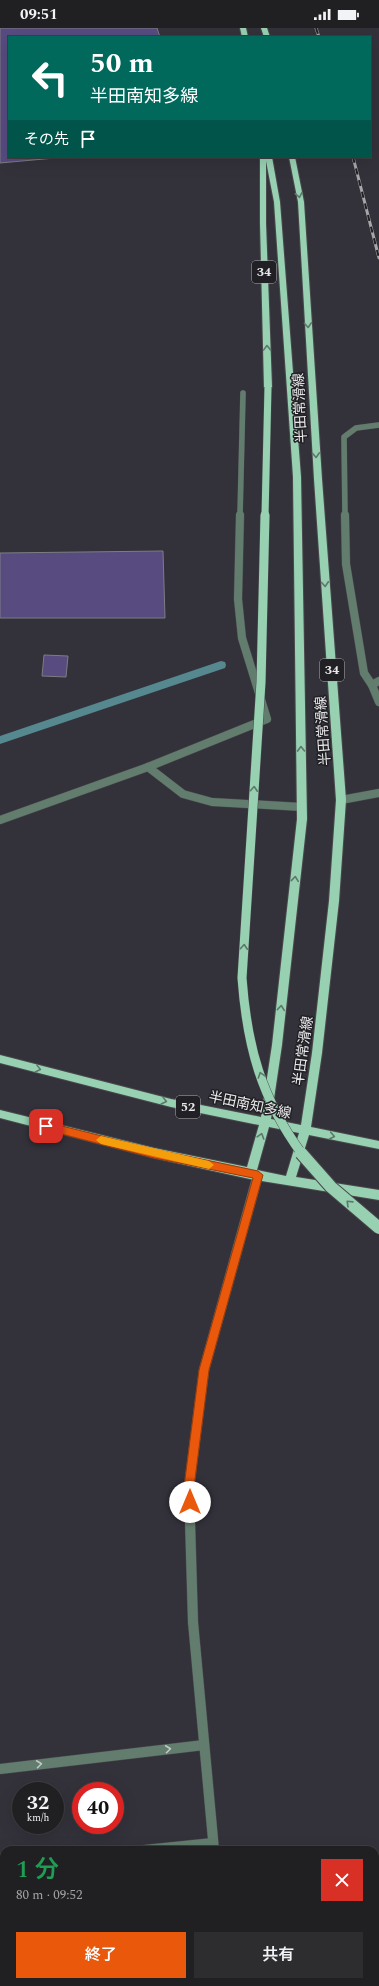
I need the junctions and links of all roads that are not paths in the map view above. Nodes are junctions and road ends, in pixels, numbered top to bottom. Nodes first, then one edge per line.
1 (263, 158) edge
2 (269, 158) edge
3 (292, 158) edge
4 (243, 393) dead end
5 (379, 425) edge
6 (379, 681) edge
7 (372, 685) junction
8 (379, 702) edge
9 (148, 767) junction
10 (379, 793) edge
11 (341, 800) junction
12 (302, 807) junction
13 (0, 820) edge
14 (0, 1059) edge
15 (0, 1114) edge
16 (265, 1122) junction
17 (305, 1131) junction
18 (379, 1145) edge
19 (254, 1174) junction
20 (290, 1181) junction
21 (379, 1195) edge
22 (379, 1228) edge
23 (204, 1745) junction
24 (0, 1769) edge
25 (213, 1846) edge

22 -> 1 main road, 34, bridge
12 -> 2 main road, 半田常滑線 / 34
3 -> 11 main road, 半田常滑線 / 34
4 - 9 street
5 - 7 street
6 - 7 street
7 - 8 street
9 - 12 street
9 - 13 street
10 - 11 street
11 - 17 main road, 半田常滑線 / 34
16 -> 12 main road, 半田常滑線 / 34
14 -> 16 main road, 半田南知多線 / 52
15 - 19 main road
16 - 17 main road, 半田南知多線 / 52
19 -> 16 main road, 半田常滑線 / 34
17 -> 18 main road, 半田南知多線 / 52
17 - 20 main road, 半田常滑線 / 34
19 - 20 main road
19 - 23 street
20 - 21 main road
24 -> 23 street
23 - 25 street

